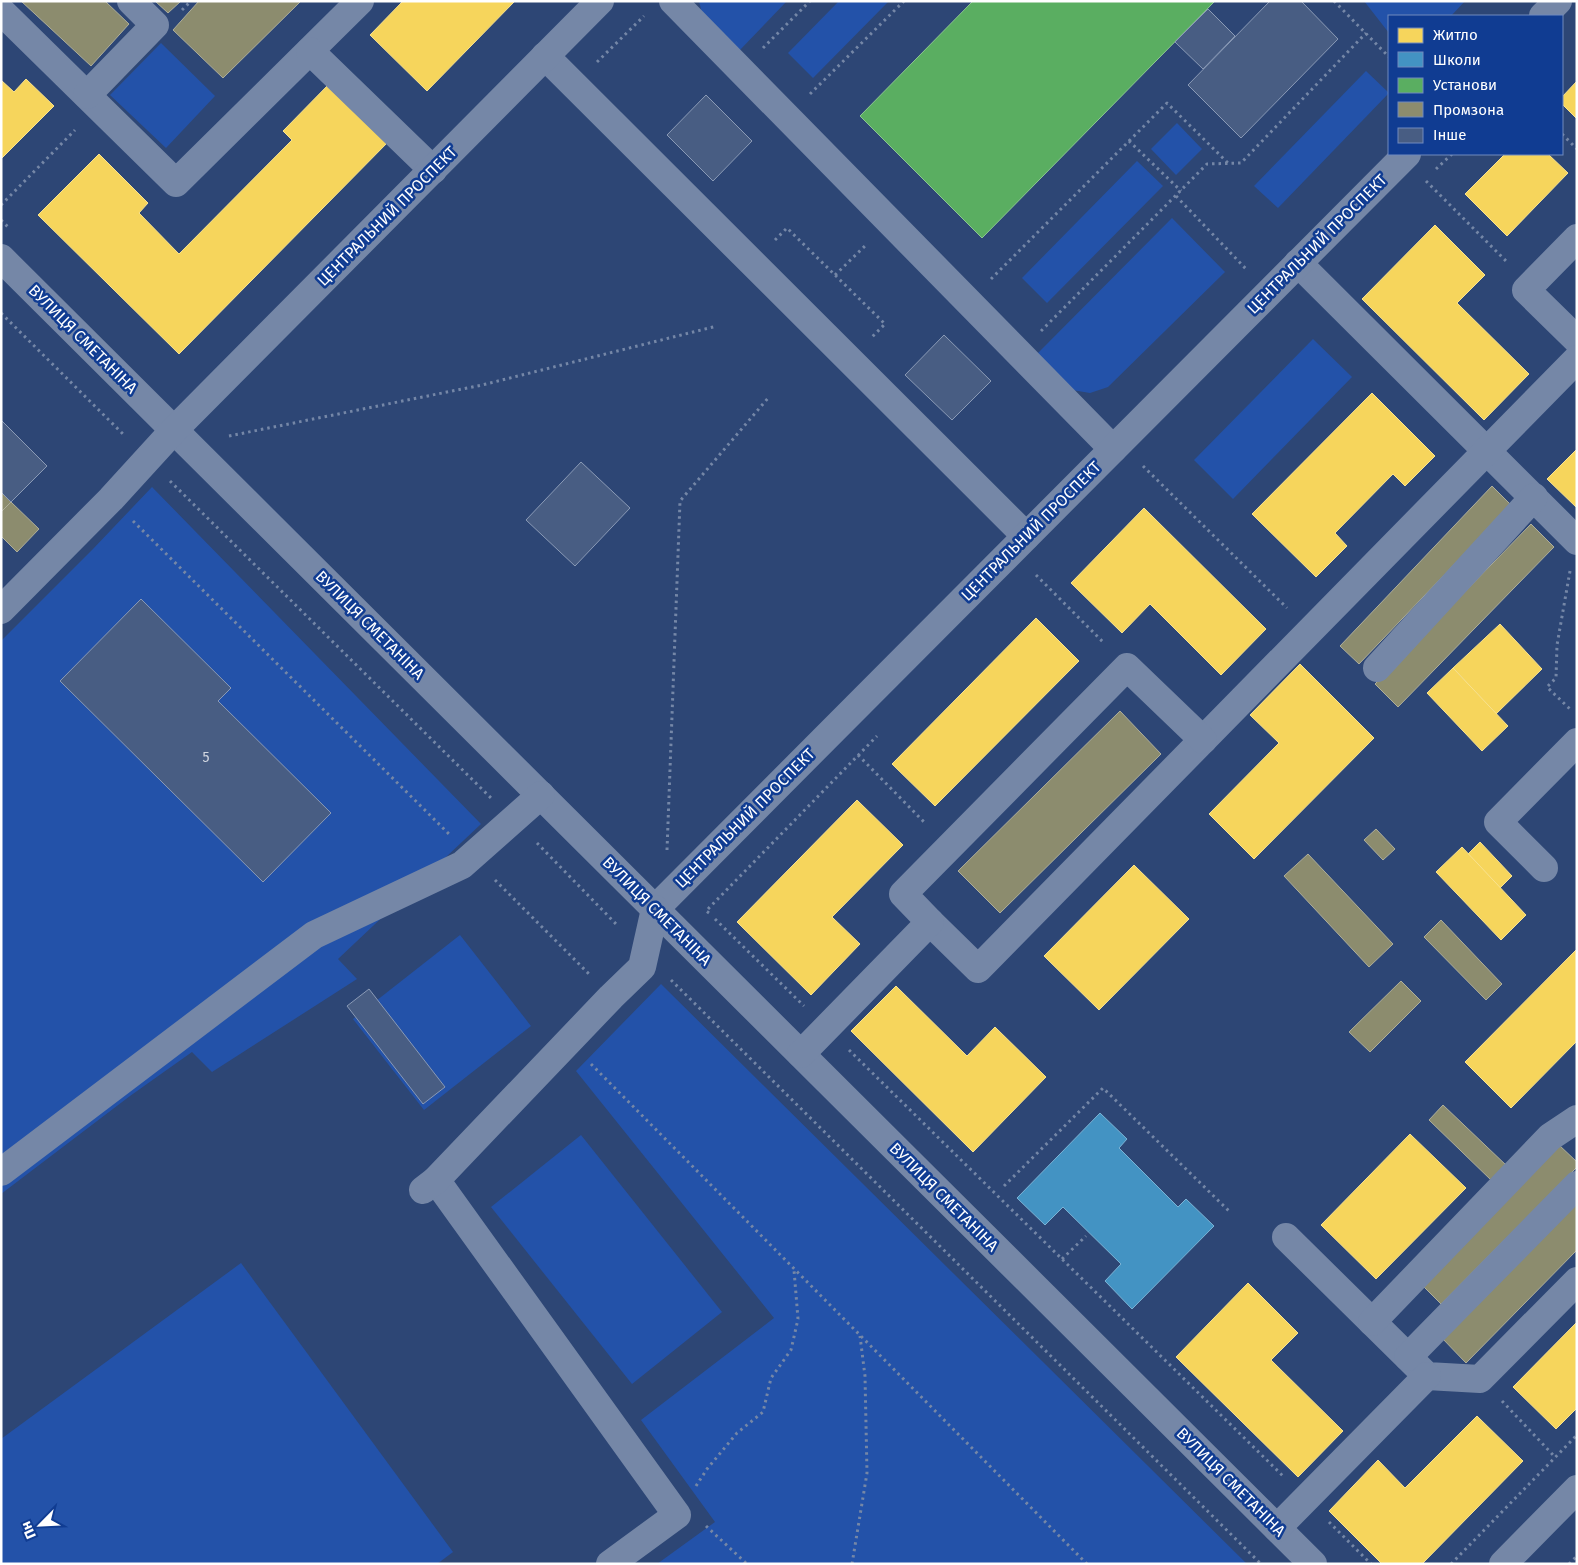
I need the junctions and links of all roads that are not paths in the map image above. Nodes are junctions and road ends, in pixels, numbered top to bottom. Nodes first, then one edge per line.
1 (131, 1) edge
2 (360, 1) edge
3 (600, 1) edge
4 (673, 1) edge
5 (1558, 1) edge
6 (1, 11) edge
7 (1545, 15) edge
8 (310, 51) junction
9 (546, 56) junction
10 (92, 101) junction
11 (1406, 155) edge
12 (433, 170) junction
13 (1577, 238) edge
14 (2, 259) edge
15 (1298, 263) junction
16 (1577, 340) edge
17 (1577, 359) edge
18 (174, 430) junction
19 (1113, 449) junction
20 (1488, 451) junction
21 (1534, 497) junction
22 (1026, 536) junction
23 (1574, 552) edge
24 (1, 610) edge
25 (1377, 668) dead end
26 (1203, 740) junction
27 (1577, 742) edge
28 (541, 795) junction
29 (1544, 868) dead end
30 (655, 908) junction
31 (930, 922) junction
32 (801, 1054) junction
33 (1577, 1120) edge
34 (1, 1172) edge
35 (1577, 1185) edge
36 (1286, 1237) dead end
37 (1577, 1281) edge
38 (1372, 1322) junction
39 (1408, 1357) junction
40 (1427, 1376) junction
41 (1577, 1489) edge
42 (1277, 1528) junction
43 (610, 1564) edge
44 (1313, 1564) edge
45 (1503, 1564) edge

1 - 10 street
2 - 8 street
3 - 9 street, ЦЕНТРАЛЬНИЙ ПРОСПЕКТ
4 - 19 street
5 - 7 street
6 - 10 street
8 - 10 street
8 - 12 street
9 - 12 street, ЦЕНТРАЛЬНИЙ ПРОСПЕКТ
9 - 22 street
11 - 15 street, ЦЕНТРАЛЬНИЙ ПРОСПЕКТ
12 - 18 street, ЦЕНТРАЛЬНИЙ ПРОСПЕКТ
13 - 16 street
14 - 18 street, ВУЛИЦЯ СМЕТАНІНА
15 - 19 street, ЦЕНТРАЛЬНИЙ ПРОСПЕКТ
15 - 20 street
17 - 20 street
18 - 24 street, ЦЕНТРАЛЬНИЙ ПРОСПЕКТ
18 - 28 street, ВУЛИЦЯ СМЕТАНІНА
19 - 22 street, ЦЕНТРАЛЬНИЙ ПРОСПЕКТ
20 - 21 street
20 - 26 street
21 - 23 street
21 - 25 street
22 - 30 street, ЦЕНТРАЛЬНИЙ ПРОСПЕКТ
26 - 31 street
26 - 31 street
27 - 29 street
28 - 30 street, ВУЛИЦЯ СМЕТАНІНА
28 - 34 street
30 - 32 street, ВУЛИЦЯ СМЕТАНІНА
30 - 43 street
31 - 32 street
32 - 42 street, ВУЛИЦЯ СМЕТАНІНА
33 - 38 street
35 - 39 street
36 - 38 street
37 - 40 street
38 - 39 street
39 - 40 street
40 - 42 street
41 - 45 street
42 - 44 street, ВУЛИЦЯ СМЕТАНІНА

